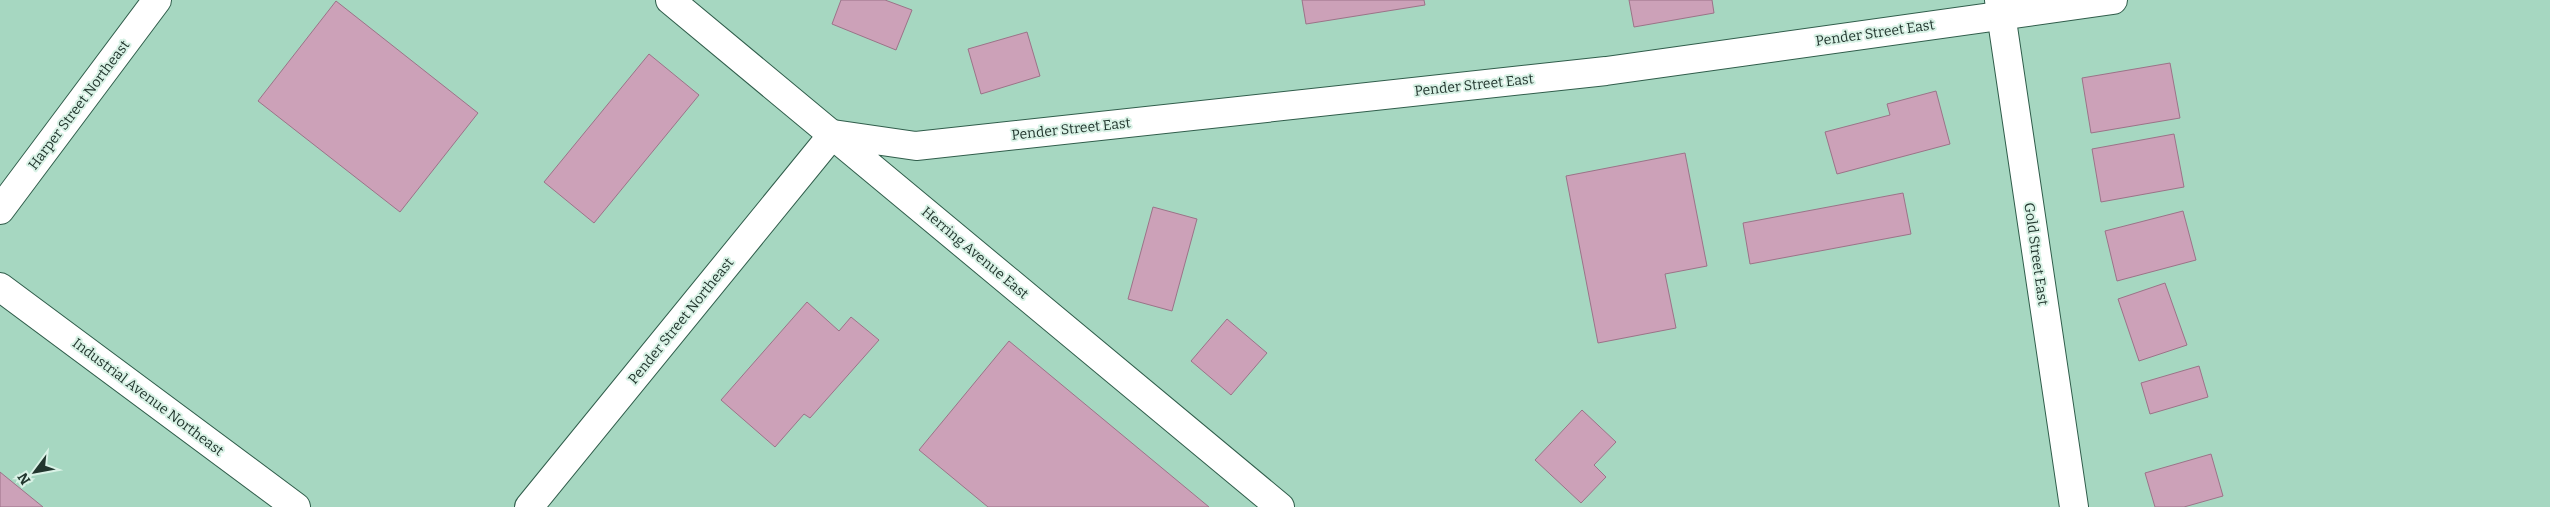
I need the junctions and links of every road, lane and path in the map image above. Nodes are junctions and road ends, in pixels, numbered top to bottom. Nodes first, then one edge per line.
1 (157, 0) edge
2 (670, 0) edge
3 (2113, 0) edge
4 (2000, 7) edge
5 (833, 134) junction
6 (0, 210) edge
7 (0, 288) edge
8 (296, 507) edge
9 (529, 507) edge
10 (1280, 507) edge
11 (2074, 507) edge

1 - 6 street, Harper Street Northeast
2 - 5 street, Herring Avenue East
3 - 4 street, Pender Street East
4 - 5 street, Pender Street East
4 - 11 street, Gold Street East
5 - 9 street, Pender Street Northeast
5 - 10 street, Herring Avenue East
7 - 8 street, Industrial Avenue Northeast

